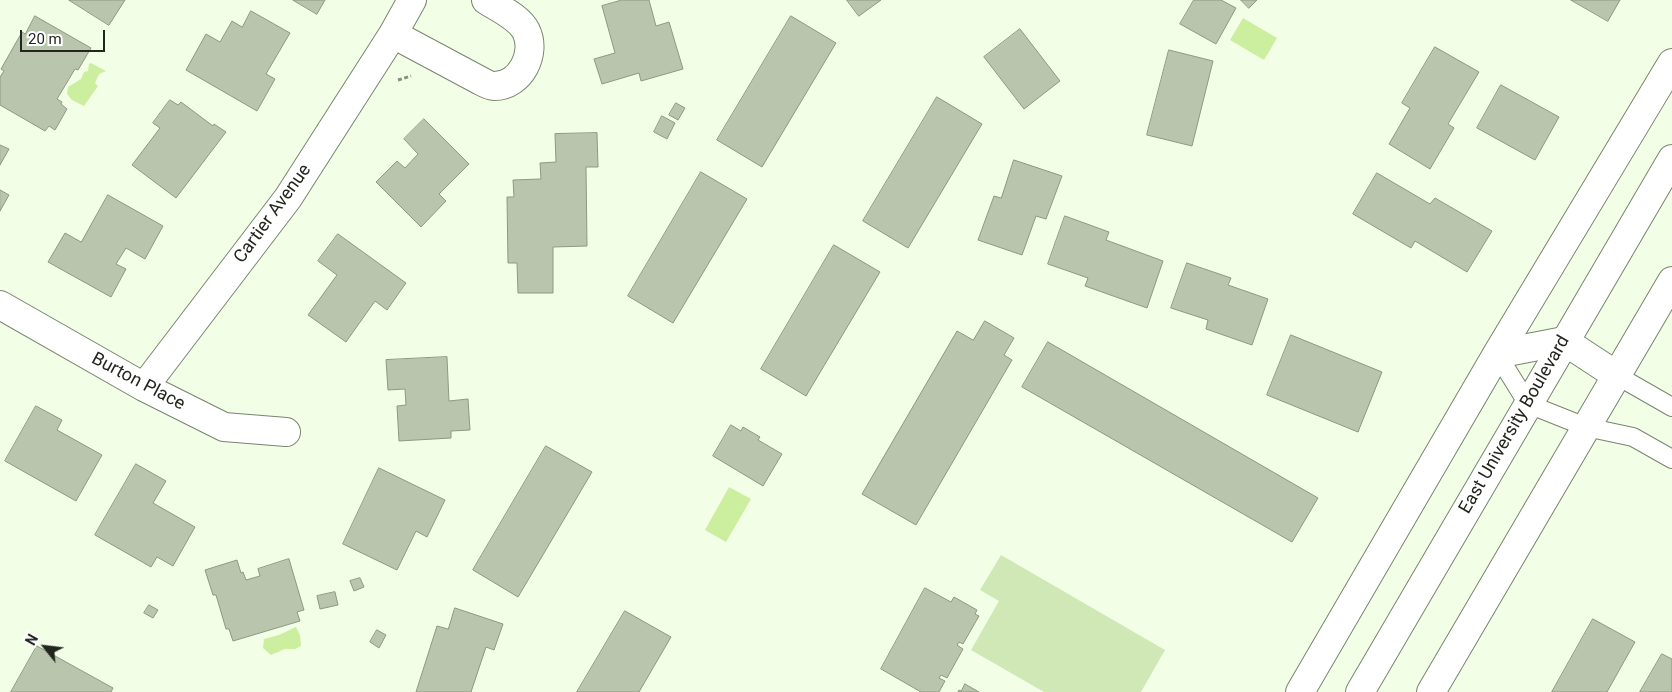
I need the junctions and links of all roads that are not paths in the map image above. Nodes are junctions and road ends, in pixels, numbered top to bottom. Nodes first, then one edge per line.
1 (412, 0) edge
2 (486, 0) edge
3 (393, 34) junction
4 (1672, 63) edge
5 (1672, 159) edge
6 (1672, 281) edge
7 (0, 305) edge
8 (1564, 341) junction
9 (1497, 354) junction
10 (1616, 375) junction
11 (144, 387) junction
12 (1528, 404) junction
13 (1672, 407) edge
14 (1586, 427) junction
15 (286, 432) dead end
16 (1672, 459) edge
17 (1300, 692) edge
18 (1360, 692) edge
19 (1431, 692) edge

1 - 3 street, Cartier Avenue
2 - 3 street
3 - 11 street, Cartier Avenue
4 - 9 street
5 - 8 street, East University Boulevard
6 - 10 street
7 - 11 street, Burton Place
8 - 9 street
8 - 10 street
8 - 12 street, East University Boulevard
9 - 12 lane
9 - 17 street
10 - 13 lane
10 - 14 street
11 - 15 street, Burton Place
12 - 14 lane
12 - 18 street, East University Boulevard
14 - 16 lane
14 - 19 street

